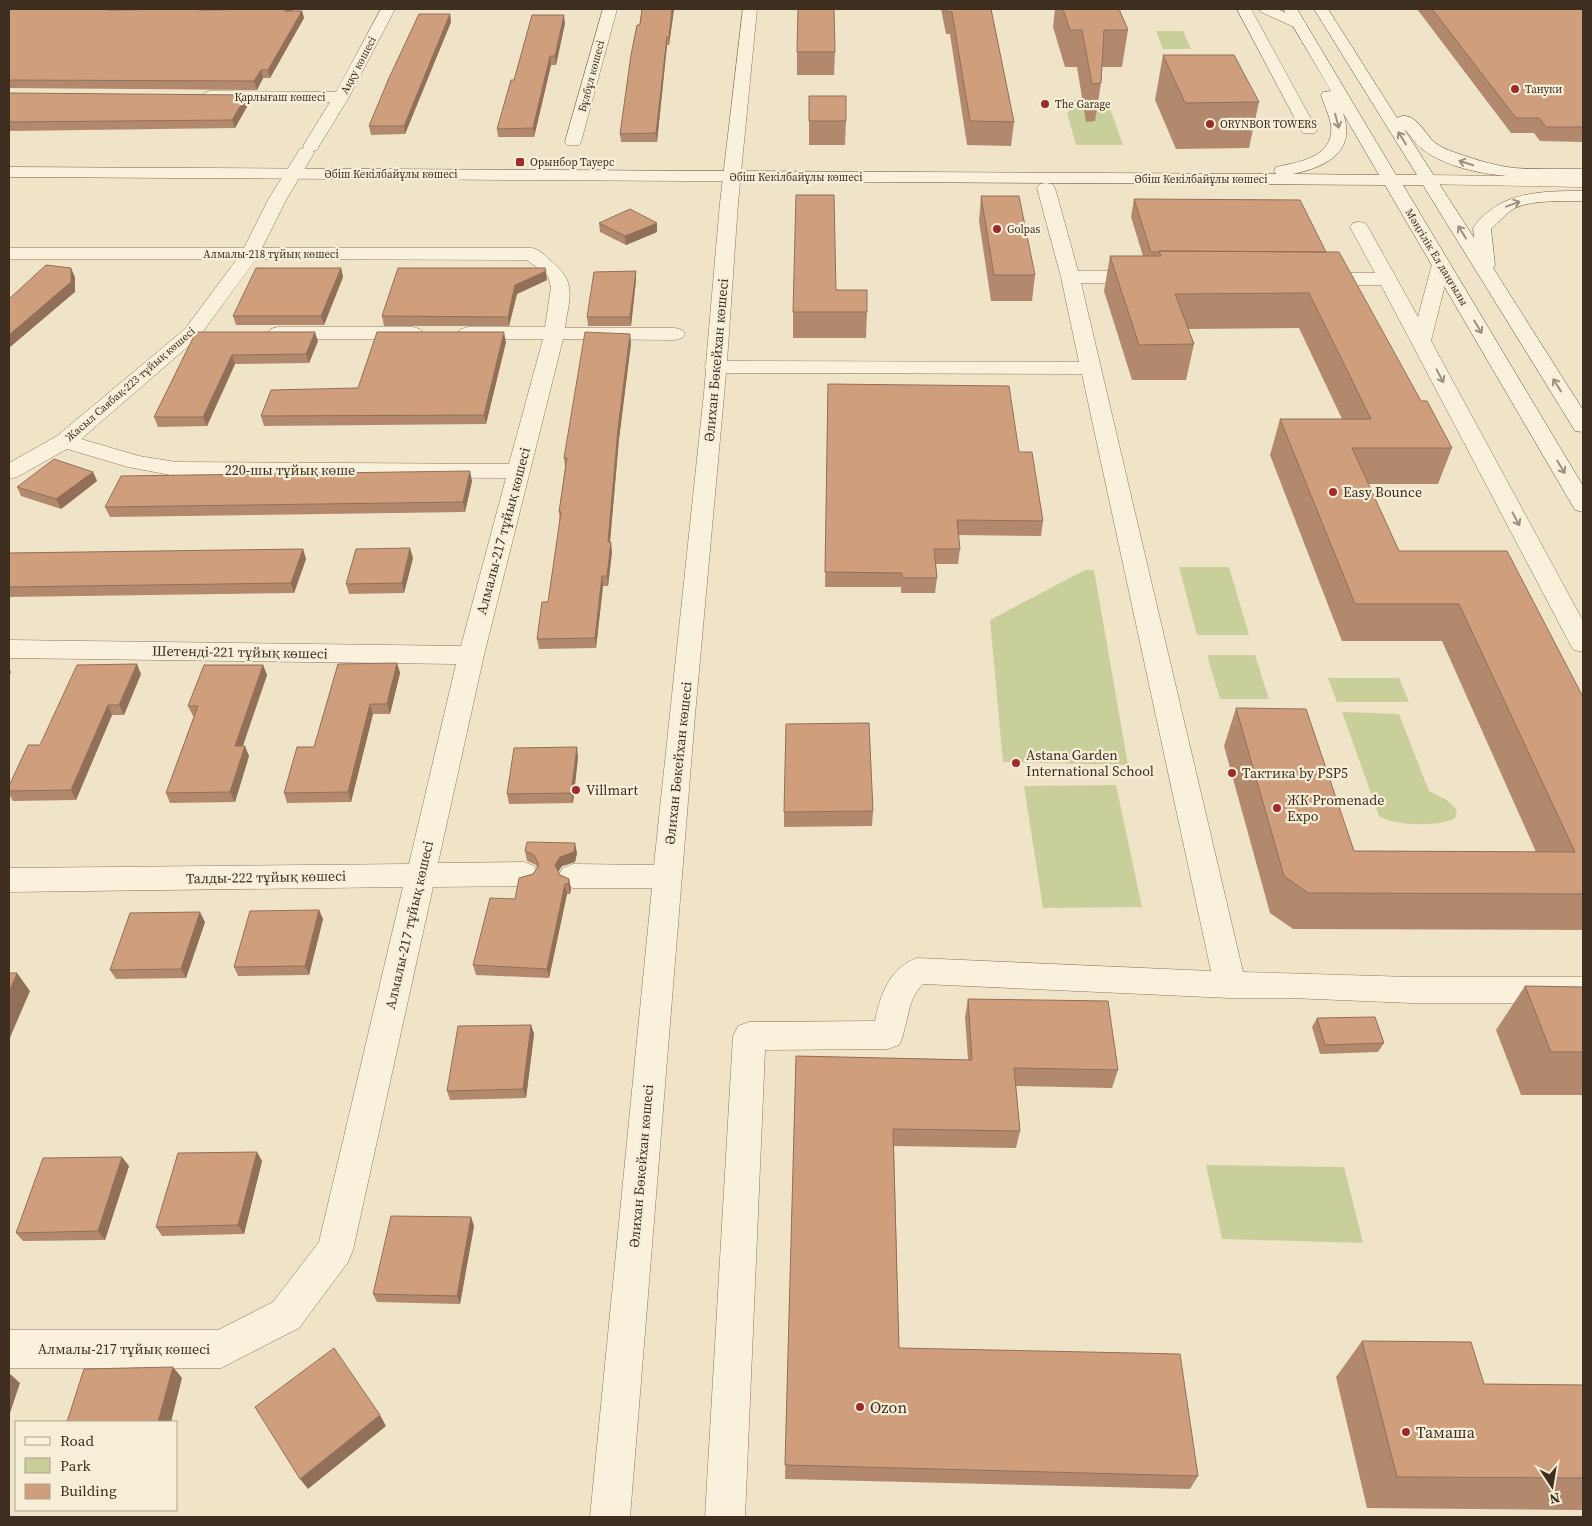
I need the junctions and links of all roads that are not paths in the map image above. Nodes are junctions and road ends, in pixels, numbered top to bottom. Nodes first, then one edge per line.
1 (388, 9) edge
2 (610, 9) edge
3 (750, 9) edge
4 (1266, 9) edge
5 (1275, 9) edge
6 (1290, 9) edge
7 (1321, 9) edge
8 (1249, 11) edge
9 (1299, 24) junction
10 (1319, 58) junction
11 (194, 96) edge
12 (341, 97) junction
13 (1382, 106) junction
14 (1309, 130) dead end
15 (573, 142) dead end
16 (9, 172) edge
17 (294, 174) junction
18 (1583, 174) edge
19 (732, 176) junction
20 (1232, 179) junction
21 (1390, 180) junction
22 (1427, 180) junction
23 (1583, 182) edge
24 (1046, 188) dead end
25 (1583, 196) edge
26 (1360, 227) dead end
27 (18, 253) edge
28 (250, 254) junction
29 (532, 254) joint
30 (1441, 264) junction
31 (9, 270) edge
32 (1486, 272) junction
33 (1070, 277) junction
34 (1168, 278) edge
35 (1296, 279) edge
36 (1388, 279) junction
37 (260, 333) edge
38 (554, 334) junction
39 (675, 334) dead end
40 (1421, 340) junction
41 (714, 367) junction
42 (1090, 368) junction
43 (1583, 426) edge
44 (65, 441) junction
45 (519, 471) junction
46 (9, 472) edge
47 (1583, 505) edge
48 (1583, 644) edge
49 (9, 649) edge
50 (471, 655) junction
51 (524, 874) edge
52 (420, 875) junction
53 (573, 876) dead end
54 (667, 877) junction
55 (9, 880) edge
56 (1230, 985) junction
57 (1583, 990) edge
58 (9, 1349) edge
59 (610, 1517) edge
60 (725, 1517) edge

1 - 12 street, Аққу көшесі
2 - 15 street, Бұлбұл көшесі
3 - 19 street, Әлихан Бөкейхан көшесі
4 - 9 street
5 - 9 street
6 - 9 street, Мәңгілік Ел даңғылы
7 - 13 street
8 - 14 street
9 - 10 street, Мәңгілік Ел даңғылы
10 -> 20 street
10 - 21 street, Мәңгілік Ел даңғылы
11 - 12 street, Қарлығаш көшесі
12 - 17 street, Аққу көшесі
18 -> 13 street
22 -> 13 street
16 - 17 street, Әбіш Кекілбайұлы көшесі
17 - 19 street, Әбіш Кекілбайұлы көшесі
17 - 28 street, Жасыл Саябақ-223 тұйық көшесі
19 - 20 street, Әбіш Кекілбайұлы көшесі
19 - 41 street, Әлихан Бөкейхан көшесі
20 - 21 street, Әбіш Кекілбайұлы көшесі
21 - 22 street, Әбіш Кекілбайұлы көшесі
21 - 30 street, Мәңгілік Ел даңғылы
22 - 23 street, Әбіш Кекілбайұлы көшесі
32 -> 22 street
24 - 33 street
32 -> 25 street
26 - 36 street
27 - 28 street, Алмалы-218 тұйық көшесі
27 - 31 street
28 - 29 street, Алмалы-218 тұйық көшесі
28 - 44 street, Жасыл Саябақ-223 тұйық көшесі
29 - 38 street, Алмалы-217 тұйық көшесі
30 - 40 street
30 -> 47 street, Мәңгілік Ел даңғылы
43 -> 32 street
33 - 34 street
33 - 42 street
35 - 36 street
36 - 40 street
37 - 38 street
38 - 39 street
38 - 45 street, Алмалы-217 тұйық көшесі
40 -> 48 street
41 - 42 street
41 - 54 street, Әлихан Бөкейхан көшесі
42 - 56 street
44 - 45 street, 220-шы тұйық көше
44 - 46 street, Жасыл Саябақ-223 тұйық көшесі
45 - 50 street, Алмалы-217 тұйық көшесі
49 - 50 street, Шетенді-221 тұйық көшесі
50 - 52 street, Алмалы-217 тұйық көшесі
51 - 52 street, Талды-222 тұйық көшесі
52 - 55 street, Талды-222 тұйық көшесі
52 - 58 street, Алмалы-217 тұйық көшесі
53 - 54 street
54 - 59 street, Әлихан Бөкейхан көшесі
56 - 57 street
56 - 60 street

